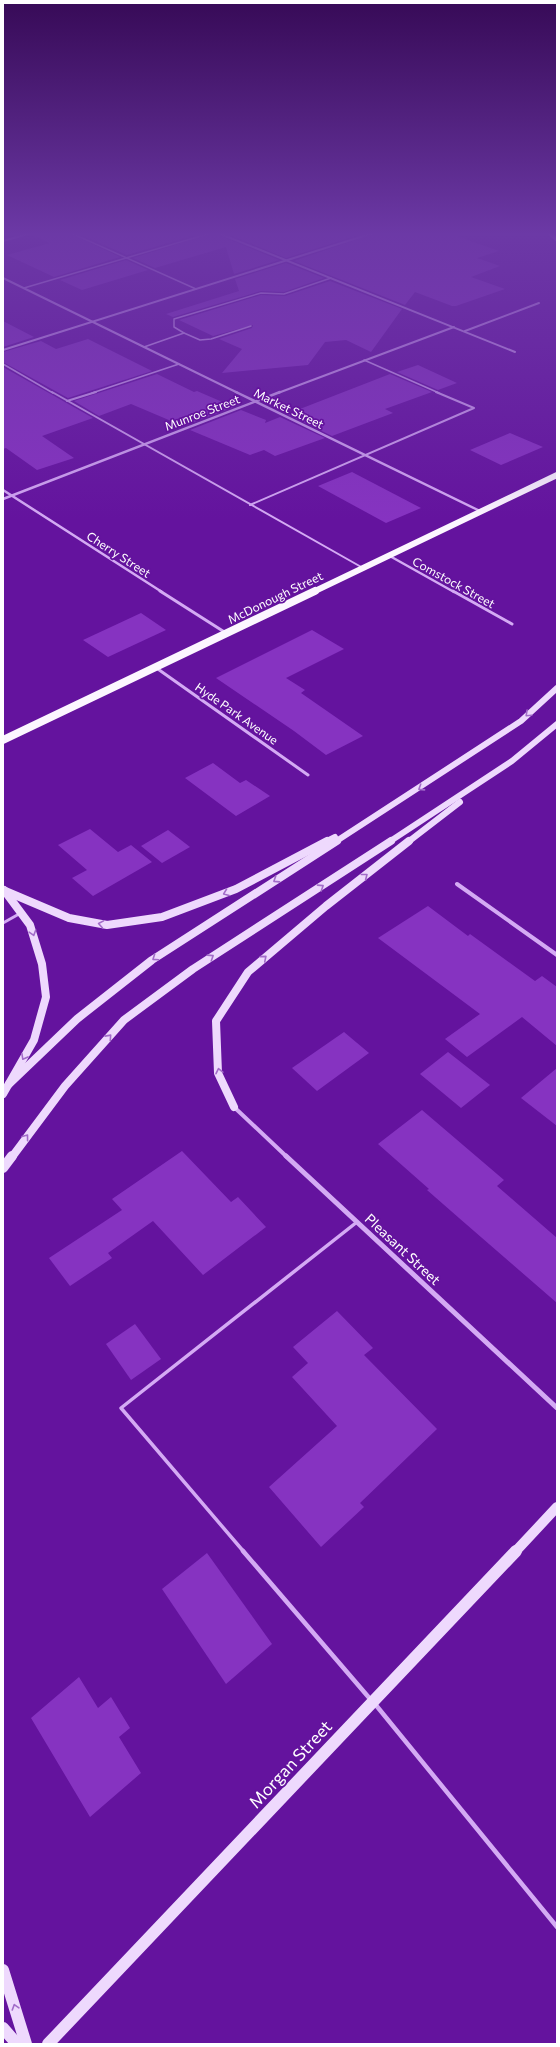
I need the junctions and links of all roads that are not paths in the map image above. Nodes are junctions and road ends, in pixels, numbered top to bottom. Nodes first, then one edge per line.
1 (72, 329) edge
2 (106, 329) edge
3 (177, 329) edge
4 (244, 329) edge
5 (450, 329) edge
6 (457, 329) edge
7 (474, 329) edge
8 (465, 332) junction
9 (184, 333) junction
10 (144, 347) junction
11 (3, 350) edge
12 (515, 352) dead end
13 (364, 360) junction
14 (3, 364) edge
15 (179, 364) junction
16 (67, 401) junction
17 (255, 401) junction
18 (143, 445) junction
19 (365, 455) junction
20 (557, 474) edge
21 (3, 490) edge
22 (12, 496) junction
23 (3, 499) edge
24 (250, 505) junction
25 (480, 511) junction
26 (388, 555) junction
27 (362, 568) junction
28 (512, 624) dead end
29 (226, 633) junction
30 (155, 667) junction
31 (557, 688) edge
32 (557, 724) edge
33 (3, 740) edge
34 (512, 761) junction
35 (308, 775) dead end
36 (385, 811) junction
37 (458, 884) dead end
38 (3, 889) edge
39 (21, 913) junction
40 (3, 923) edge
41 (557, 955) edge
42 (9, 1084) junction
43 (3, 1094) edge
44 (234, 1107) joint
45 (3, 1168) edge
46 (357, 1222) junction
47 (557, 1408) edge
48 (557, 1508) edge
49 (373, 1702) junction
50 (557, 1928) edge
51 (3, 1970) edge
52 (3, 2028) edge
53 (17, 2044) edge
54 (26, 2044) edge
55 (48, 2044) edge

1 - 11 street
2 - 10 street, Market Street
3 - 9 lane
4 - 9 lane
5 - 13 street, Munroe Street
6 - 8 street
7 - 8 street
8 - 12 street
9 - 10 lane
10 - 15 street, Market Street
13 - 17 street, Munroe Street
13 - 19 lane
14 - 16 lane
15 - 16 lane
15 - 17 street, Market Street
16 - 18 lane
17 - 18 street, Munroe Street
17 - 19 street, Market Street
18 - 22 street, Munroe Street
18 - 24 lane
19 - 24 lane
19 - 25 street, Market Street
20 - 25 main road, McDonough Street
21 - 22 street, Cherry Street
22 - 23 street, Munroe Street
22 - 29 street, Cherry Street
24 - 27 lane
25 - 26 main road, McDonough Street
26 - 27 main road, McDonough Street
26 - 28 street, Comstock Street
27 - 29 main road, McDonough Street
29 - 30 main road, McDonough Street
30 - 33 main road, McDonough Street
30 - 35 street, Hyde Park Avenue
31 -> 36 street
32 - 34 street
44 -> 34 street
45 -> 34 street
36 -> 38 street
36 -> 42 street
37 - 41 street
38 - 39 street
39 - 40 lane
39 -> 42 street
42 - 43 street
44 - 46 street, Pleasant Street
46 - 47 street, Pleasant Street
46 - 49 lane
48 - 49 street, Morgan Street
49 - 50 lane
49 - 55 street, Morgan Street
54 -> 51 street
52 - 53 street

